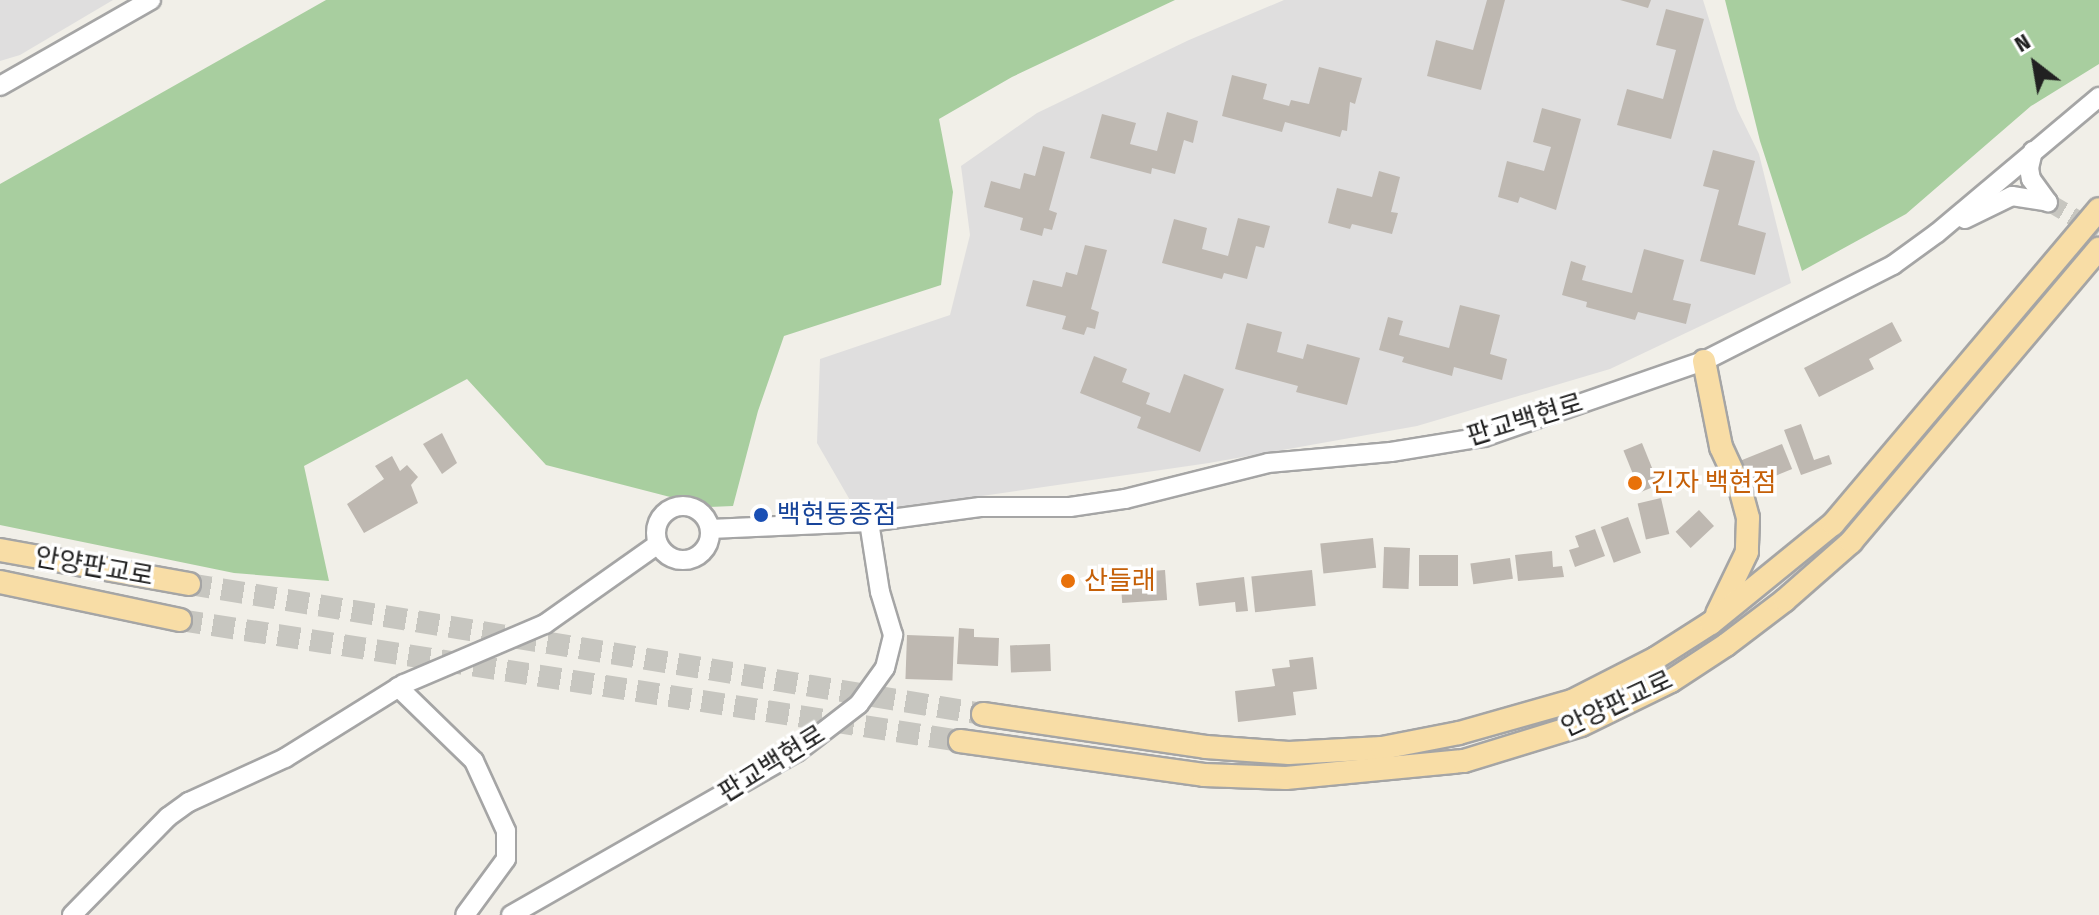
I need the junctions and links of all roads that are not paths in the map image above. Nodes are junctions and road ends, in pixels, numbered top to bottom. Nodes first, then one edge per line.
1 (151, 0) edge
2 (0, 86) edge
3 (2099, 97) edge
4 (2033, 151) junction
5 (2099, 209) edge
6 (1937, 233) junction
7 (2099, 249) edge
8 (1704, 361) junction
9 (869, 522) junction
10 (710, 529) junction
11 (658, 544) junction
12 (0, 550) edge
13 (0, 582) edge
14 (189, 584) tunnel mouth
15 (180, 620) tunnel mouth
16 (1711, 623) junction
17 (398, 687) junction
18 (983, 714) tunnel mouth
19 (960, 741) tunnel mouth
20 (72, 915) edge
21 (465, 915) edge
22 (511, 915) edge

1 - 2 street
3 - 4 street, 판교백현로
4 - 6 street, 판교백현로
4 - 6 street
5 - 16 main road, 안양판교로
6 - 8 street, 판교백현로
7 - 19 main road, 안양판교로
8 - 9 street, 판교백현로
8 - 16 main road
9 - 10 street, 판교백현로
9 - 22 street, 판교백현로
10 - 11 street
10 - 11 street
11 - 17 street
12 - 14 main road, 안양판교로
13 - 15 main road, 안양판교로
16 - 18 main road, 안양판교로
17 - 20 street
17 - 21 street

